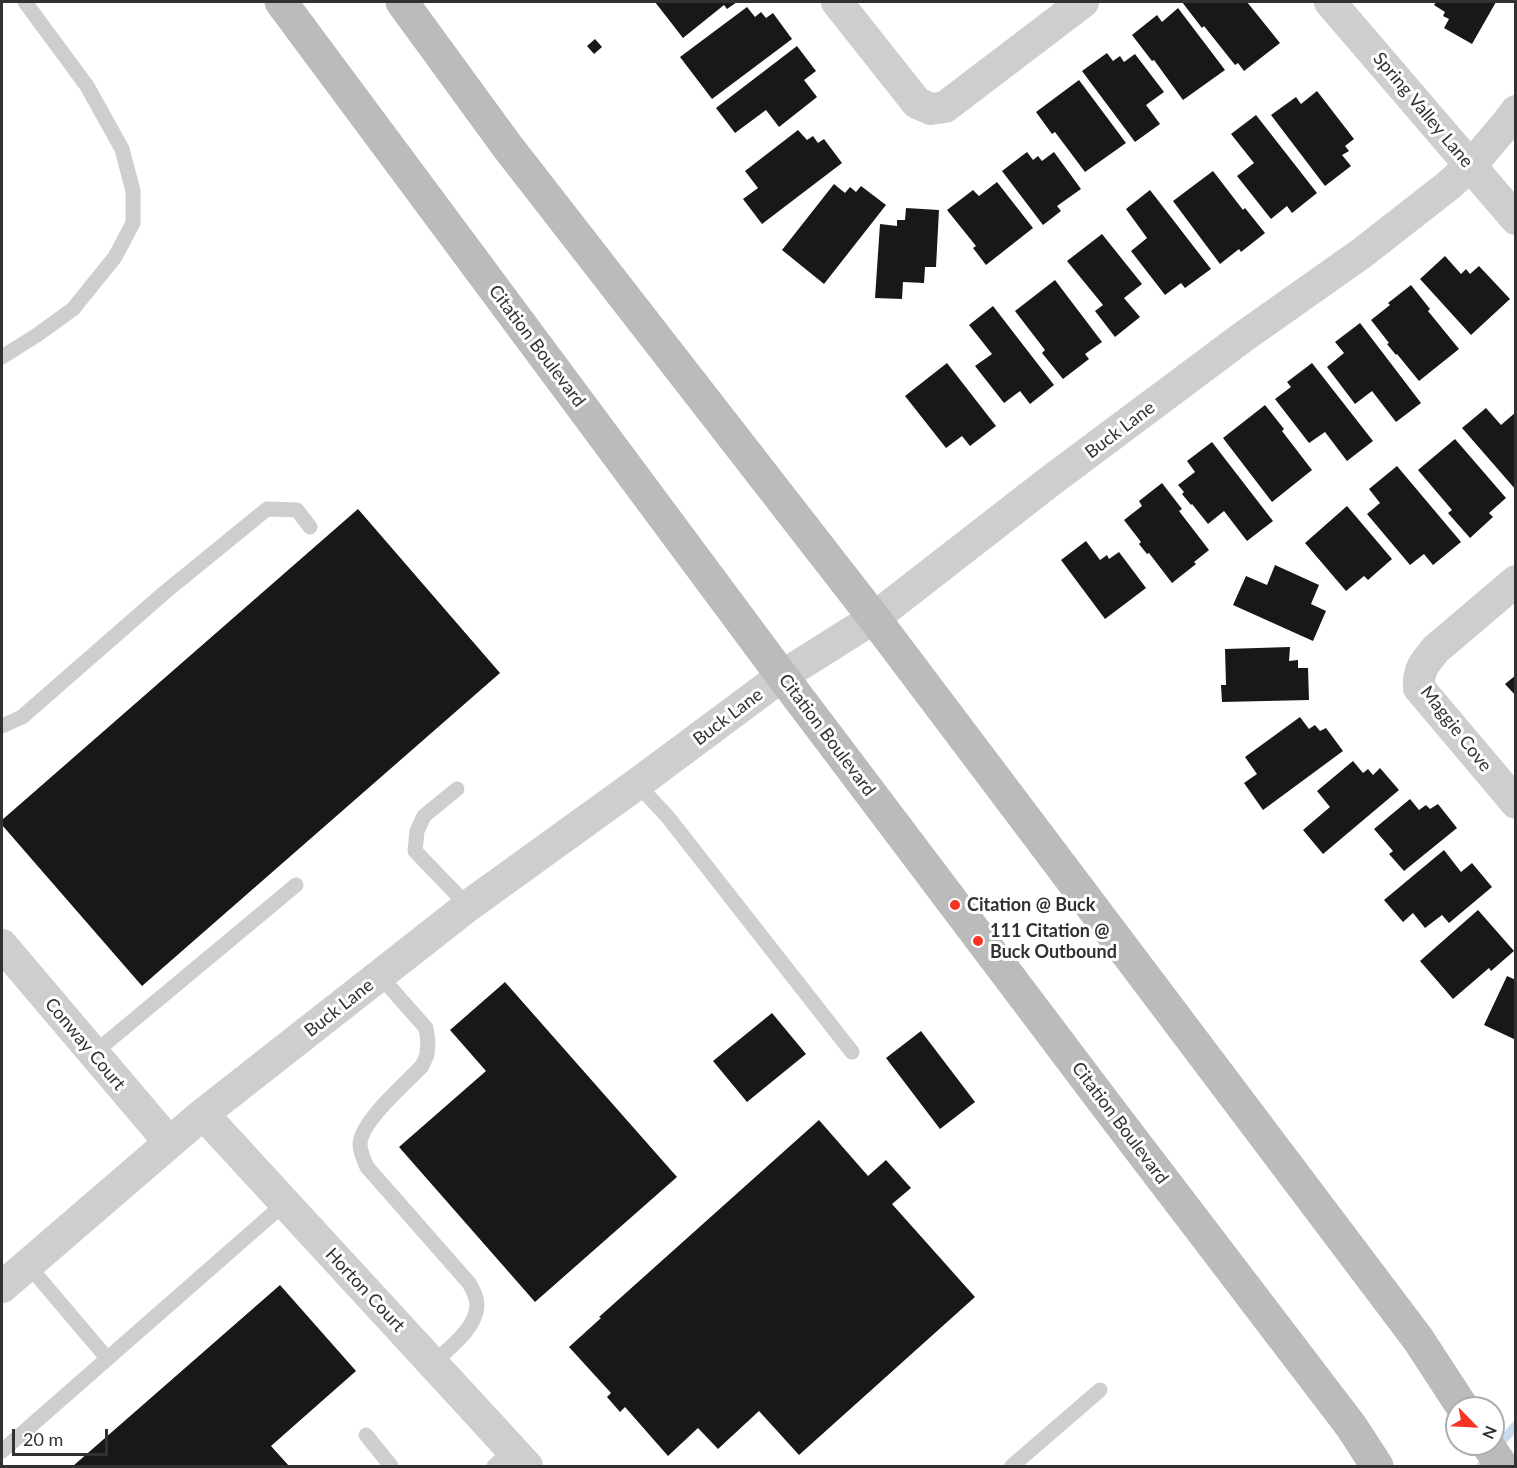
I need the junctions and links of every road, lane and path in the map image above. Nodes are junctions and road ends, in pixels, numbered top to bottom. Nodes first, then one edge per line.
1 (25, 2) edge
2 (281, 2) edge
3 (402, 2) edge
4 (837, 2) edge
5 (1083, 2) edge
6 (1330, 2) edge
7 (1515, 111) edge
8 (1470, 166) junction
9 (1515, 219) edge
10 (2, 357) edge
11 (310, 527) dead end
12 (1515, 581) edge
13 (874, 618) junction
14 (782, 676) junction
15 (2, 726) edge
16 (638, 784) junction
17 (457, 789) dead end
18 (1515, 803) edge
19 (296, 885) dead end
20 (468, 906) junction
21 (2, 945) edge
22 (380, 976) junction
23 (852, 1052) dead end
24 (94, 1053) junction
25 (203, 1114) junction
26 (170, 1142) junction
27 (285, 1203) junction
28 (28, 1265) junction
29 (2, 1287) edge
30 (107, 1358) junction
31 (432, 1364) junction
32 (1100, 1390) dead end
33 (1455, 1396) edge
34 (366, 1434) dead end
35 (2, 1451) edge
36 (511, 1461) edge
37 (391, 1467) edge
38 (1012, 1467) edge
39 (1377, 1467) edge

1 - 10 lane
2 - 14 main road, Citation Boulevard
3 - 13 main road
4 - 5 street
6 - 8 street, Spring Valley Lane
7 - 8 street, Buck Lane
8 - 9 street, Spring Valley Lane
8 - 13 street, Buck Lane
11 - 15 lane
12 - 18 street, Maggie Cove
13 - 14 street, Buck Lane
13 - 33 main road
14 - 16 street, Buck Lane
14 - 39 main road, Citation Boulevard
16 - 20 street, Buck Lane
16 - 23 lane
17 - 20 lane
19 - 24 lane
20 - 22 street, Buck Lane
21 - 24 street, Conway Court
22 - 25 street, Buck Lane
22 - 31 lane
24 - 26 street, Conway Court
25 - 26 street, Buck Lane
25 - 27 street, Horton Court
26 - 28 street, Buck Lane
27 - 30 lane
27 - 31 street, Horton Court
28 - 29 street, Buck Lane
28 - 30 lane
30 - 35 lane
31 - 36 street, Horton Court
32 - 38 lane
34 - 37 lane

